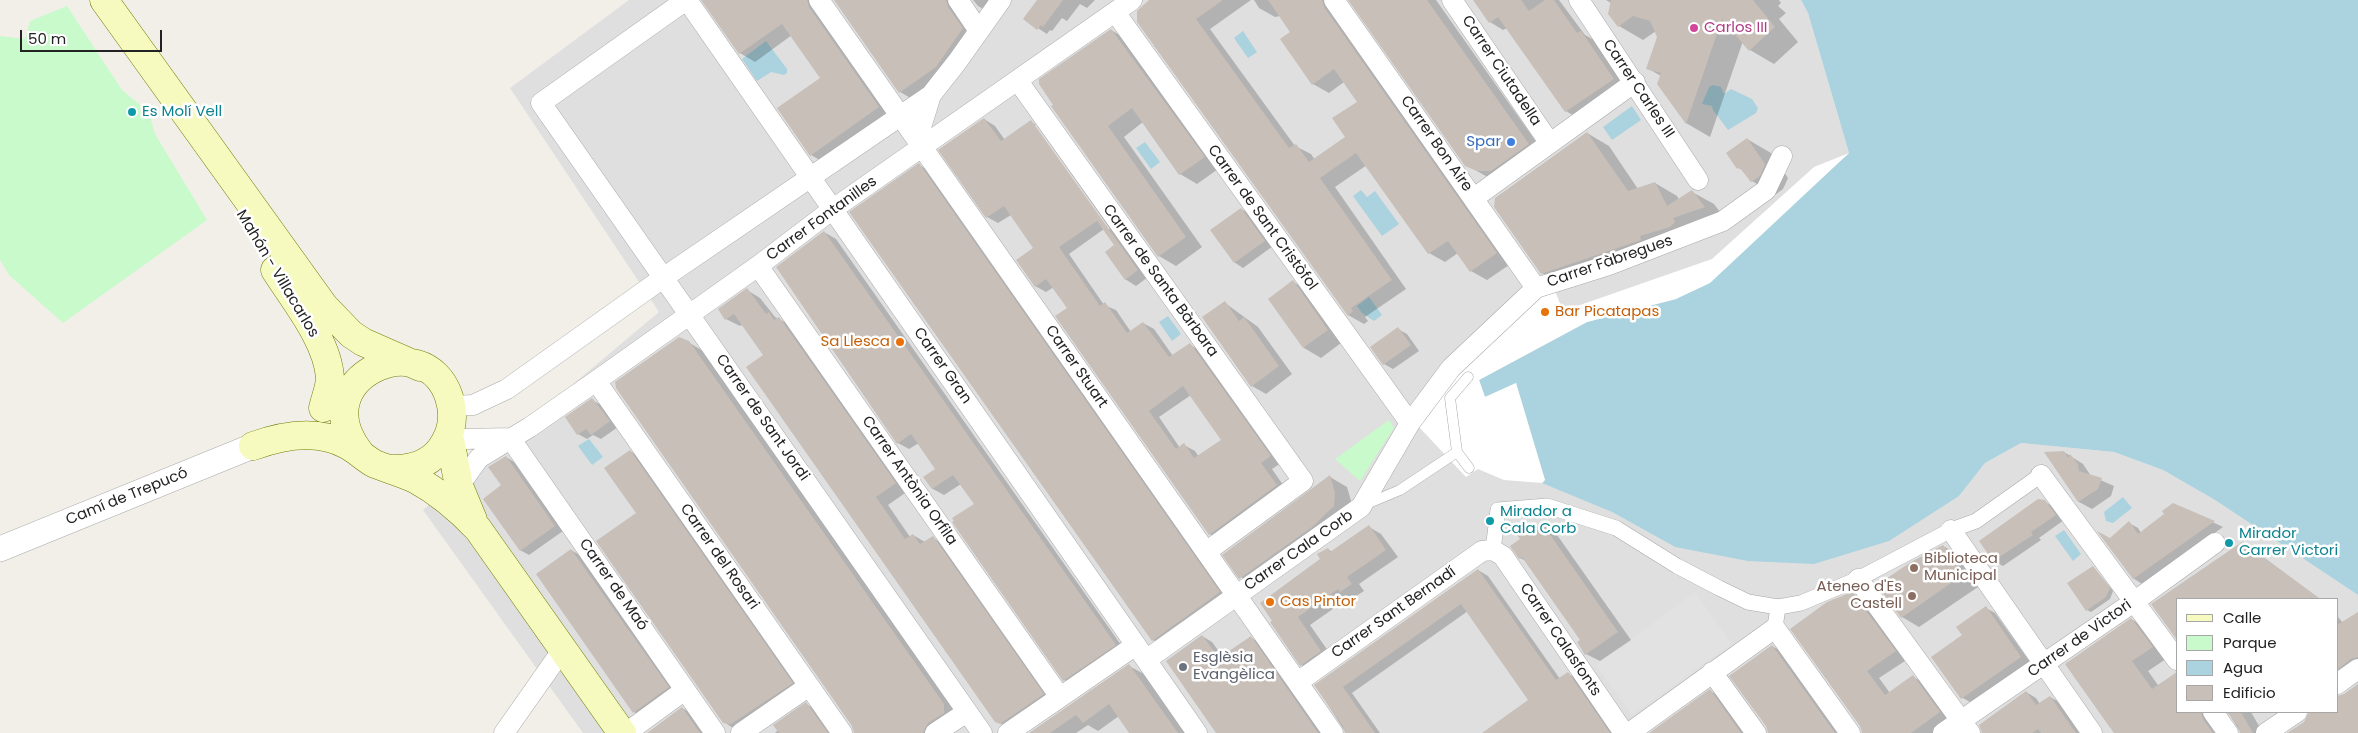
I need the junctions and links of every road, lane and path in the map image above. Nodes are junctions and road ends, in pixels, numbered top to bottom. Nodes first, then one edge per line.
1 (104, 0) edge
2 (687, 0) edge
3 (819, 0) edge
4 (958, 0) edge
5 (1001, 0) edge
6 (1132, 0) edge
7 (1334, 0) edge
8 (1452, 0) edge
9 (1578, 0) edge
10 (1115, 12) junction
11 (979, 31) junction
12 (1018, 81) junction
13 (1634, 82) junction
14 (930, 95) junction
15 (901, 116) junction
16 (1549, 142) junction
17 (206, 144) junction
18 (920, 144) junction
19 (1782, 156) dead end
20 (811, 177) junction
21 (1698, 180) dead end
22 (1474, 198) junction
23 (833, 209) junction
24 (758, 266) junction
25 (298, 273) junction
26 (663, 278) junction
27 (1536, 288) junction
28 (690, 315) junction
29 (420, 366) junction
30 (1468, 377) dead end
31 (596, 382) junction
32 (350, 391) junction
33 (452, 406) junction
34 (323, 408) junction
35 (1410, 424) junction
36 (510, 438) junction
37 (448, 440) junction
38 (254, 446) junction
39 (1457, 452) junction
40 (360, 453) junction
41 (1469, 468) dead end
42 (390, 469) junction
43 (2041, 476) joint
44 (459, 486) junction
45 (1361, 507) junction
46 (475, 525) junction
47 (1951, 530) junction
48 (2215, 543) dead end
49 (0, 549) edge
50 (1493, 550) junction
51 (1206, 552) junction
52 (1858, 578) junction
53 (1236, 596) junction
54 (2135, 601) junction
55 (1778, 607) junction
56 (1775, 628) junction
57 (563, 649) junction
58 (1141, 652) junction
59 (2176, 659) edge
60 (2044, 664) junction
61 (2358, 670) edge
62 (1712, 672) junction
63 (1298, 682) junction
64 (2338, 683) edge
65 (809, 686) junction
66 (685, 690) junction
67 (1060, 697) junction
68 (967, 712) junction
69 (2214, 713) edge
70 (2296, 713) edge
71 (1966, 727) edge
72 (504, 733) edge
73 (624, 733) edge
74 (715, 733) edge
75 (741, 733) edge
76 (842, 733) edge
77 (935, 733) edge
78 (982, 733) edge
79 (1008, 733) edge
80 (1197, 733) edge
81 (1333, 733) edge
82 (1624, 733) edge
83 (1628, 733) edge
84 (1756, 733) edge
85 (1850, 733) edge
86 (1943, 733) edge
87 (2092, 733) edge
88 (2228, 733) edge
89 (2266, 733) edge

1 - 17 main road, Mahón - Villacarlos
2 - 20 street, Carrer Gran
2 - 26 street, Carrer de Sant Jordi
3 - 15 street, Carrer Stuart
4 - 11 street
5 - 11 street
6 - 10 street, Carrer Fontanilles
7 - 22 street, Carrer Bon Aire
8 - 16 street, Carrer Ciutadella
9 - 13 street, Carrer Carles III
10 - 12 street, Carrer Fontanilles
10 - 35 street, Carrer de Sant Cristòfol
11 - 14 street
12 - 18 street, Carrer Fontanilles
12 - 51 street, Carrer de Santa Bàrbara
13 - 16 street
13 - 21 street, Carrer Carles III
14 - 15 street
14 - 18 street
15 - 18 street, Carrer Stuart
15 - 20 street
16 - 22 street
17 - 25 main road, Mahón - Villacarlos
17 - 34 main road, Mahón - Villacarlos
18 - 23 street, Carrer Fontanilles
18 - 51 street, Carrer Stuart
19 - 27 street, Carrer Fàbregues
20 - 23 street, Carrer Gran
20 - 26 street
22 - 27 street, Carrer Bon Aire
23 - 24 street, Carrer Fontanilles
23 - 58 street, Carrer Gran
24 - 28 street, Carrer Fontanilles
24 - 67 street, Carrer Antònia Orfila
25 - 29 main road, Mahón - Villacarlos
25 - 32 main road, Mahón - Villacarlos
26 - 28 street, Carrer de Sant Jordi
26 - 33 street
27 - 35 street, Carrer Fàbregues
28 - 31 street, Carrer Fontanilles
28 - 68 street, Carrer de Sant Jordi
29 - 32 main road
29 - 33 main road
30 - 39 lane
31 - 36 street, Carrer Fontanilles
31 - 65 street, Carrer del Rosari
32 - 34 main road
32 - 40 main road
33 - 37 main road
34 - 38 main road
35 - 45 street, Carrer Fàbregues
36 - 37 street, Carrer Fontanilles
36 - 44 street, Carrer Fontanilles
36 - 66 street, Carrer de Maó
37 - 42 main road
37 - 44 main road
38 - 40 main road
38 - 49 street, Camí de Trepucó
39 - 41 lane
39 - 45 lane, Carrer Cala Corb
40 - 42 main road
42 - 46 main road
43 - 47 street
43 - 54 street
44 - 46 main road
45 - 53 street, Carrer Cala Corb
46 - 57 main road
47 - 52 street
47 - 60 street
48 - 54 street, Carrer de Victori
50 - 55 street
50 - 63 street, Carrer Sant Bernadí
50 - 82 street, Carrer Calasfonts
51 - 53 street, Carrer Stuart
52 - 55 street
52 - 71 street
53 - 58 street, Carrer Cala Corb
53 - 63 street, Carrer Stuart
54 - 59 street
54 - 60 street, Carrer de Victori
55 - 56 street
56 - 62 street
56 - 85 street
57 - 72 street
57 - 73 main road
58 - 67 street, Carrer Cala Corb
58 - 80 street, Carrer Gran
60 - 71 street, Carrer de Victori
60 - 87 street
61 - 64 street
62 - 83 street
62 - 84 street
63 - 81 street, Carrer Stuart
65 - 75 street
65 - 76 street, Carrer del Rosari
66 - 73 street
66 - 74 street, Carrer de Maó
67 - 79 street, Carrer Cala Corb
68 - 77 street
68 - 78 street, Carrer de Sant Jordi
69 - 88 street
70 - 89 street
71 - 86 street, Carrer de Victori

